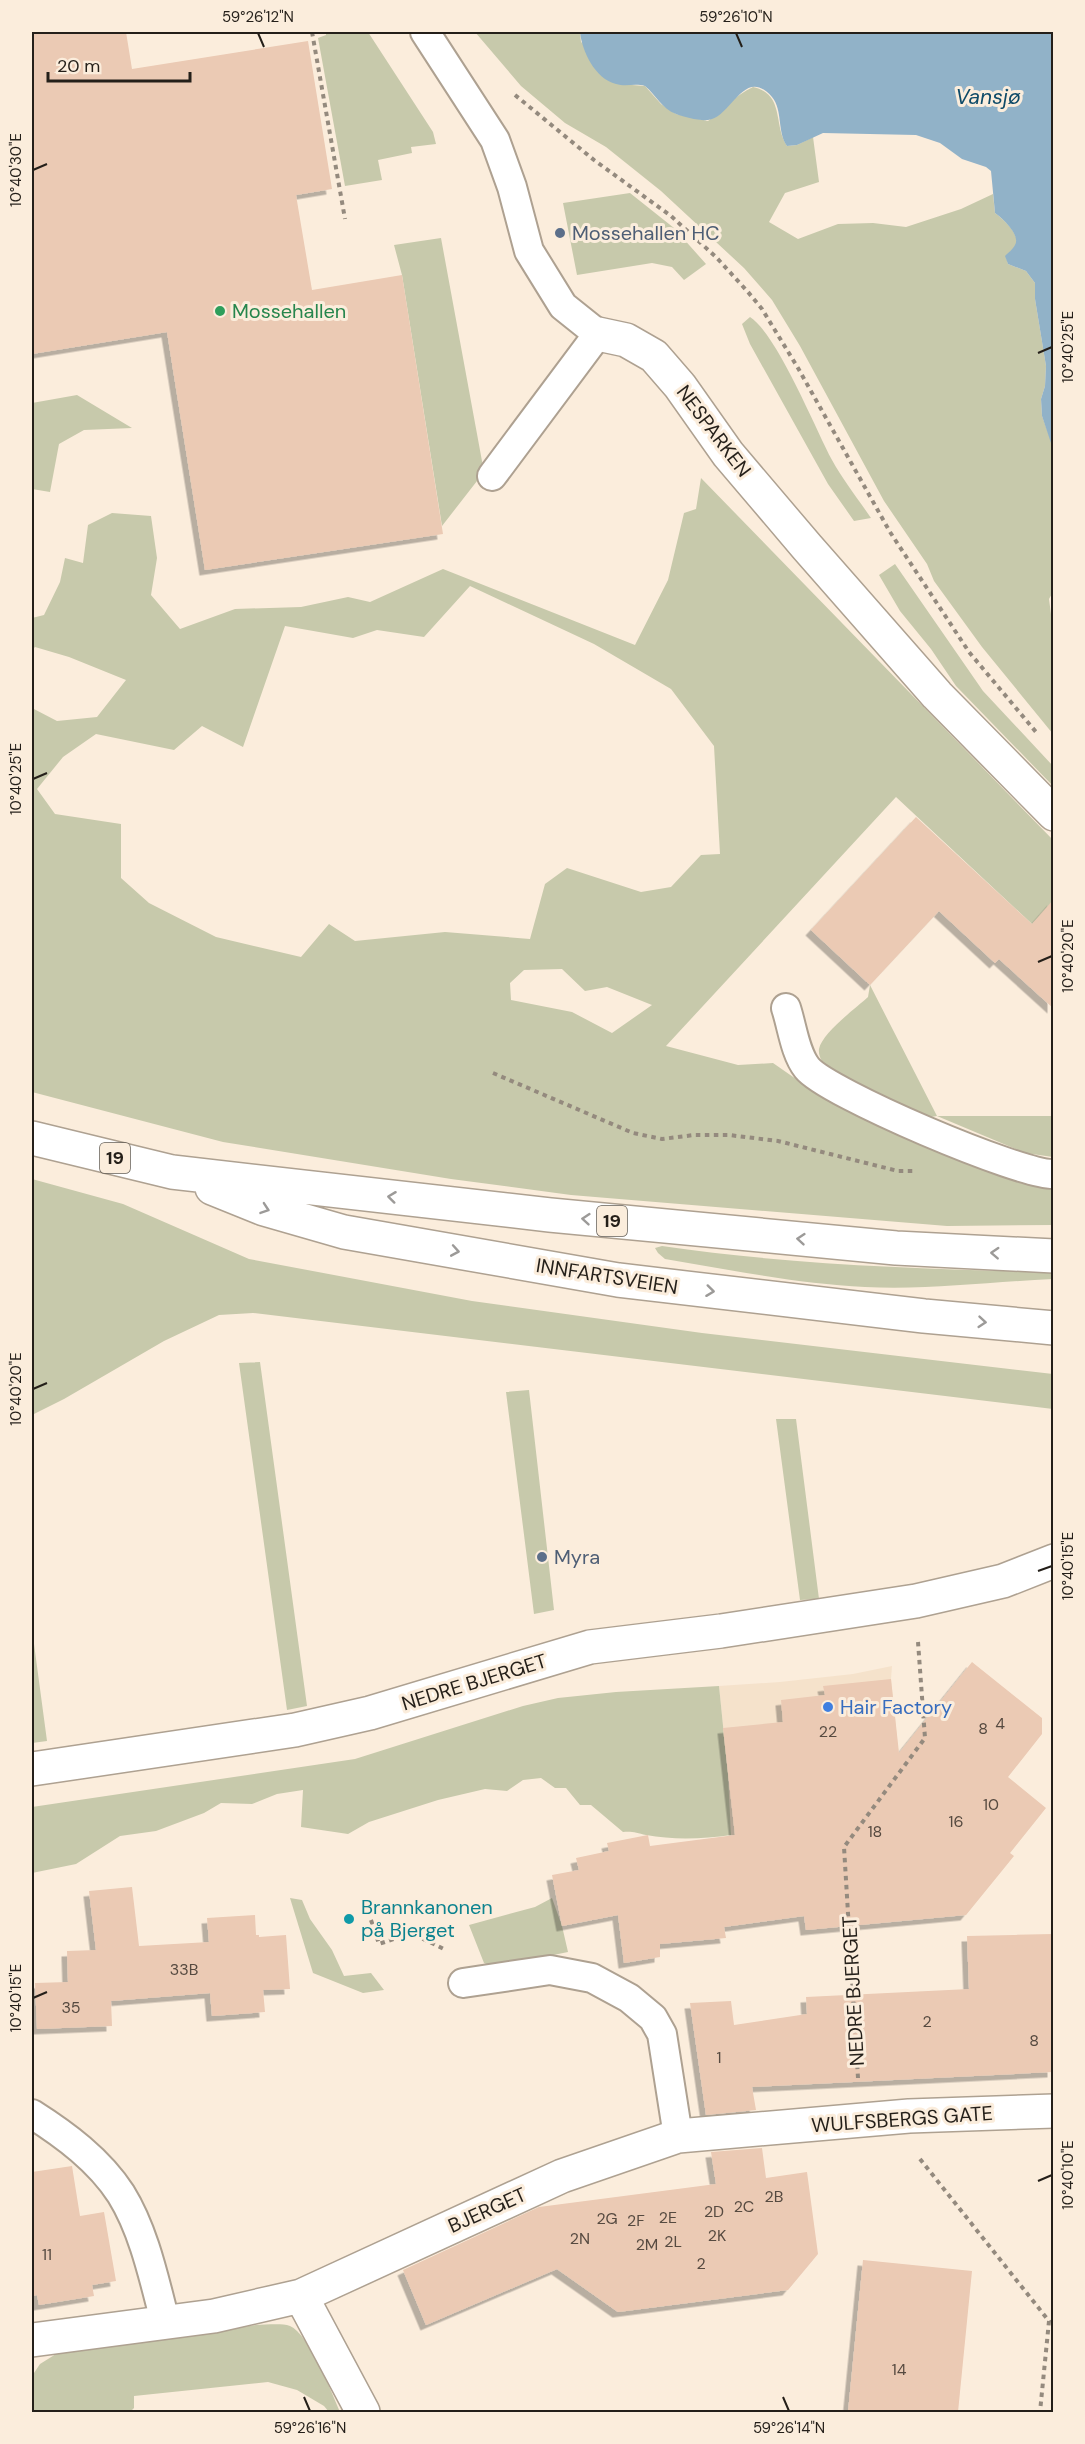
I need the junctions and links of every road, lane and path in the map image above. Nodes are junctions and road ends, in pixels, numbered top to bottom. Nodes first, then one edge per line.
1 (312, 32) edge
2 (425, 32) edge
3 (513, 93) dead end
4 (345, 219) dead end
5 (598, 334) junction
6 (492, 476) dead end
7 (1039, 735) dead end
8 (1053, 814) edge
9 (786, 1008) dead end
10 (493, 1073) dead end
11 (45, 1141) edge
12 (920, 1171) dead end
13 (172, 1172) junction
14 (1053, 1174) edge
15 (1053, 1256) edge
16 (1053, 1328) edge
17 (1053, 1561) edge
18 (916, 1600) junction
19 (32, 1768) edge
20 (371, 1920) dead end
21 (411, 1933) dead end
22 (463, 1983) dead end
23 (1053, 2111) edge
24 (32, 2114) edge
25 (862, 2121) junction
26 (751, 2129) joint
27 (678, 2136) junction
28 (918, 2156) dead end
29 (301, 2296) junction
30 (165, 2321) junction
31 (32, 2340) edge
32 (363, 2412) edge
33 (1040, 2412) edge

1 - 4 path
2 - 5 lane, NESPARKEN
3 - 7 path
5 - 6 lane
5 - 8 main road, NESPARKEN
9 - 14 lane
10 - 12 path
11 - 13 main road, INNFARTSVEIEN / 19
15 -> 13 main road, INNFARTSVEIEN / 19
13 -> 16 main road, INNFARTSVEIEN / 19
17 - 18 main road, NEDRE BJERGET
18 - 19 main road, NEDRE BJERGET
18 - 25 path, NEDRE BJERGET
20 - 21 path
22 - 27 lane
23 - 25 main road, WULFSBERGS GATE
24 - 30 lane
25 - 26 main road, WULFSBERGS GATE
26 - 27 main road, BJERGET
27 - 29 main road, BJERGET
28 - 33 path
29 - 30 main road, BJERGET
29 - 32 main road
30 - 31 main road, BJERGET

